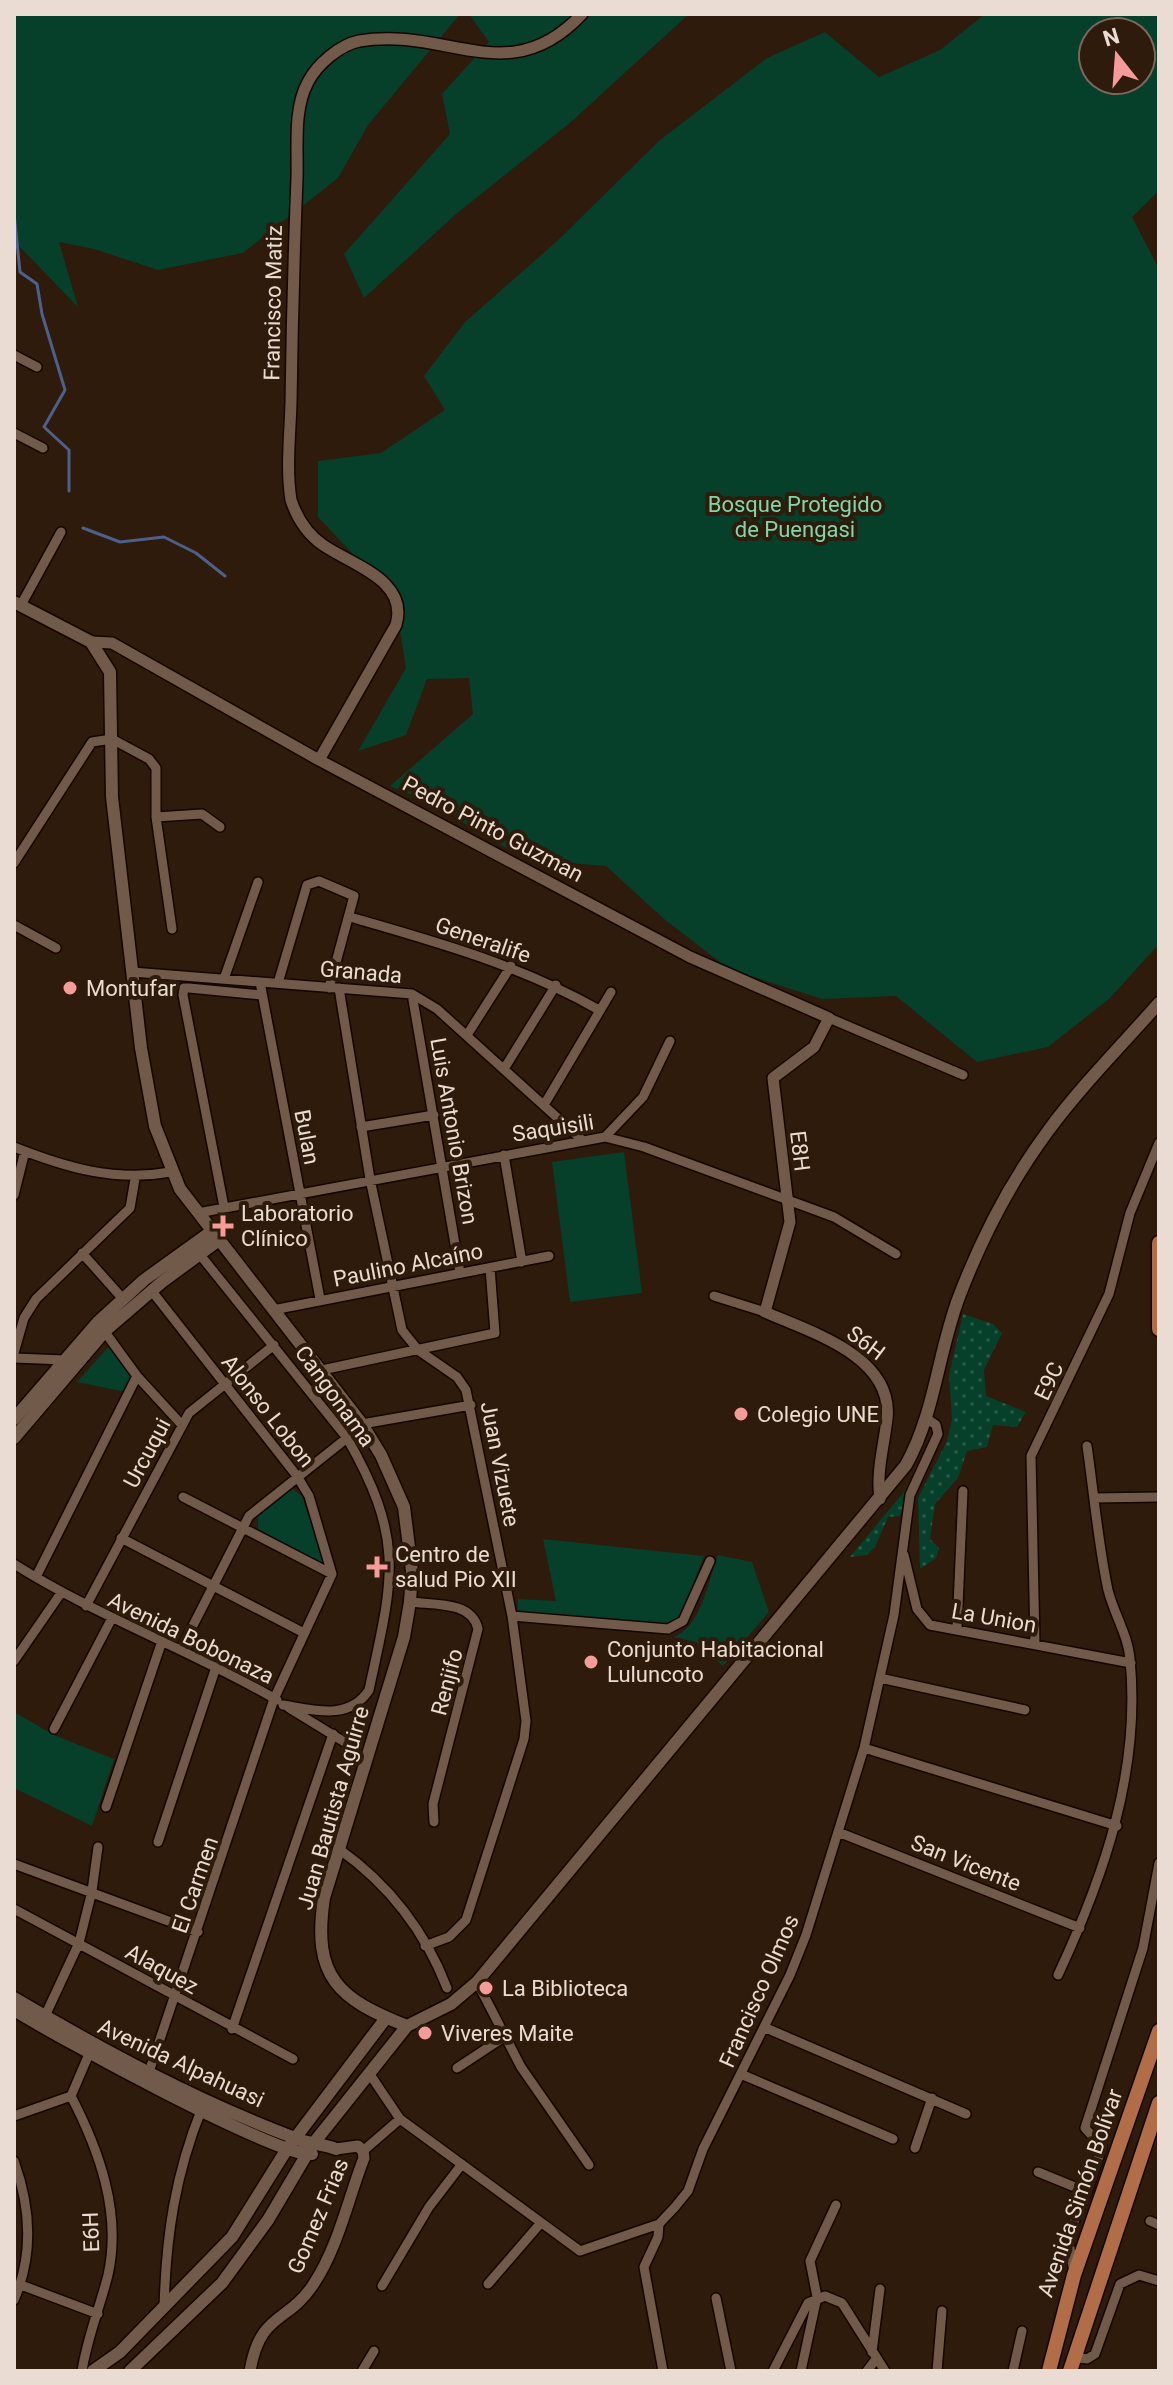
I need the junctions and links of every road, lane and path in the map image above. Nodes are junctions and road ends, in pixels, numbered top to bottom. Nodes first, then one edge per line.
1 (582, 14) edge
2 (14, 355) edge
3 (37, 367) dead end
4 (14, 433) edge
5 (43, 448) dead end
6 (61, 532) dead end
7 (18, 604) edge
8 (91, 642) junction
9 (112, 739) junction
10 (319, 760) junction
11 (156, 817) junction
12 (220, 827) dead end
13 (14, 863) edge
14 (258, 882) dead end
15 (350, 917) junction
16 (14, 925) edge
17 (172, 929) dead end
18 (56, 948) dead end
19 (511, 966) junction
20 (132, 972) junction
21 (224, 979) junction
22 (260, 982) junction
23 (278, 983) junction
24 (556, 985) junction
25 (334, 988) junction
26 (611, 992) dead end
27 (412, 994) junction
28 (262, 995) junction
29 (1159, 1003) edge
30 (599, 1010) junction
31 (829, 1018) junction
32 (467, 1035) junction
33 (670, 1041) dead end
34 (504, 1069) junction
35 (963, 1075) dead end
36 (544, 1105) junction
37 (434, 1115) junction
38 (361, 1127) junction
39 (605, 1137) junction
40 (582, 1140) junction
41 (1159, 1143) edge
42 (14, 1147) edge
43 (25, 1151) junction
44 (504, 1155) junction
45 (443, 1166) junction
46 (171, 1172) junction
47 (135, 1179) junction
48 (370, 1179) junction
49 (300, 1194) junction
50 (14, 1195) edge
51 (786, 1202) junction
52 (224, 1207) junction
53 (198, 1213) junction
54 (215, 1235) junction
55 (1159, 1243) edge
56 (196, 1249) junction
57 (82, 1253) junction
58 (896, 1254) dead end
59 (549, 1256) dead end
60 (522, 1262) junction
61 (490, 1268) junction
62 (460, 1273) junction
63 (391, 1286) junction
64 (151, 1290) junction
65 (714, 1296) dead end
66 (123, 1299) junction
67 (320, 1299) junction
68 (273, 1310) junction
69 (765, 1312) junction
70 (102, 1327) junction
71 (1159, 1329) edge
72 (274, 1345) junction
73 (418, 1350) junction
74 (14, 1356) edge
75 (65, 1360) junction
76 (322, 1370) junction
77 (137, 1376) junction
78 (224, 1383) junction
79 (471, 1405) junction
80 (926, 1418) junction
81 (14, 1419) edge
82 (181, 1424) junction
83 (362, 1424) junction
84 (14, 1438) edge
85 (347, 1438) junction
86 (1087, 1446) dead end
87 (297, 1476) junction
88 (963, 1491) dead end
89 (183, 1497) dead end
90 (1159, 1497) edge
91 (1094, 1498) junction
92 (880, 1499) junction
93 (243, 1526) junction
94 (121, 1538) junction
95 (903, 1552) junction
96 (710, 1561) dead end
97 (14, 1564) edge
98 (332, 1574) junction
99 (36, 1577) junction
100 (212, 1588) junction
101 (61, 1593) junction
102 (410, 1602) junction
103 (86, 1606) junction
104 (512, 1616) junction
105 (112, 1618) junction
106 (957, 1629) junction
107 (304, 1633) junction
108 (162, 1641) junction
109 (1035, 1643) junction
110 (181, 1649) junction
111 (14, 1661) edge
112 (1131, 1663) junction
113 (216, 1667) junction
114 (880, 1678) junction
115 (279, 1702) junction
116 (1025, 1710) dead end
117 (54, 1729) dead end
118 (333, 1734) junction
119 (372, 1742) junction
120 (351, 1746) junction
121 (864, 1748) junction
122 (365, 1765) junction
123 (106, 1807) dead end
124 (434, 1822) dead end
125 (1117, 1826) junction
126 (838, 1832) junction
127 (158, 1842) dead end
128 (98, 1847) dead end
129 (339, 1849) junction
130 (1159, 1863) edge
131 (14, 1864) edge
132 (92, 1891) junction
133 (14, 1909) edge
134 (1080, 1928) junction
135 (198, 1932) junction
136 (79, 1943) junction
137 (425, 1946) junction
138 (1058, 1975) dead end
139 (477, 1982) junction
140 (447, 1988) dead end
141 (175, 1997) junction
142 (14, 1998) edge
143 (14, 2010) edge
144 (45, 2016) junction
145 (386, 2018) junction
146 (407, 2026) junction
147 (766, 2028) junction
148 (232, 2029) junction
149 (1159, 2031) edge
150 (504, 2037) junction
151 (89, 2054) junction
152 (293, 2059) dead end
153 (457, 2068) dead end
154 (369, 2073) junction
155 (743, 2075) junction
156 (148, 2076) junction
157 (71, 2096) junction
158 (932, 2098) junction
159 (1159, 2103) edge
160 (202, 2108) junction
161 (966, 2114) dead end
162 (14, 2116) edge
163 (400, 2119) junction
164 (893, 2139) dead end
165 (291, 2144) junction
166 (915, 2148) dead end
167 (310, 2149) junction
168 (336, 2149) joint
169 (363, 2151) junction
170 (14, 2161) edge
171 (462, 2164) junction
172 (589, 2165) dead end
173 (1038, 2172) dead end
174 (1087, 2192) junction
175 (836, 2205) dead end
176 (659, 2224) junction
177 (539, 2225) junction
178 (1074, 2275) junction
179 (1159, 2281) edge
180 (488, 2284) dead end
181 (21, 2285) junction
182 (382, 2286) dead end
183 (880, 2289) dead end
184 (817, 2297) junction
185 (716, 2298) dead end
186 (14, 2300) edge
187 (164, 2308) junction
188 (942, 2311) dead end
189 (98, 2314) junction
190 (1022, 2331) dead end
191 (375, 2352) dead end
192 (874, 2356) junction
193 (1072, 2364) edge
194 (82, 2371) edge
195 (93, 2371) edge
196 (130, 2371) edge
197 (250, 2371) edge
198 (364, 2371) edge
199 (663, 2371) edge
200 (731, 2371) edge
201 (773, 2371) edge
202 (801, 2371) edge
203 (867, 2371) edge
204 (885, 2371) edge
205 (937, 2371) edge
206 (1013, 2371) edge
207 (1049, 2371) edge

1 - 10 street, Francisco Matiz
2 - 3 street
4 - 5 street
6 - 7 street
7 - 8 main road, Pedro Pinto Guzman
8 - 9 main road, Juan Bautista Aguirre
8 - 10 street, Pedro Pinto Guzman
9 - 11 street
9 - 13 street
9 - 20 main road, Juan Bautista Aguirre
10 - 31 street, Pedro Pinto Guzman
11 - 12 street
11 - 17 street
14 - 21 street
15 - 19 street, Generalife
15 - 23 street
15 - 25 street
16 - 18 street
19 - 24 street, Generalife
19 - 32 street
20 - 21 street, Granada
20 - 46 main road, Juan Bautista Aguirre
21 - 22 street, Granada
22 - 23 street, Granada
22 - 28 street, Bulan
23 - 25 street, Granada
24 - 30 street, Generalife
24 - 34 street
25 - 27 street, Granada
25 - 38 street, Juan Vizuete
26 - 30 street
27 - 32 street, Granada
27 - 37 street, Luis Antonio Brizon
28 - 49 street, Bulan
28 - 52 street
29 - 80 main road
30 - 36 street
31 - 35 street, Pedro Pinto Guzman
31 - 51 street, E8H
32 - 34 street, Granada
33 - 39 street
34 - 36 street, Granada
36 - 40 street, Granada
37 - 38 street
37 - 45 street, Luis Antonio Brizon
38 - 48 street, Juan Vizuete
39 - 40 street, Saquisili
39 - 51 street, Saquisili
40 - 44 street, Saquisili
41 - 109 street, E9C
42 - 43 street
43 - 47 street
43 - 50 street
44 - 45 street, Saquisili
44 - 60 street
45 - 48 street, Saquisili
45 - 62 street, Luis Antonio Brizon
46 - 47 street
46 - 53 main road, Juan Bautista Aguirre
47 - 57 street
48 - 49 street, Saquisili
48 - 63 street, Juan Vizuete
49 - 52 street, Saquisili
49 - 67 street, Bulan
51 - 58 street, Saquisili
51 - 69 street, E8H
52 - 53 street, Saquisili
53 - 54 main road, Juan Bautista Aguirre
54 - 56 main road
54 - 68 main road, Juan Bautista Aguirre
55 - 71 highway
56 - 64 main road
56 - 66 main road
56 - 72 street, Cangonama
57 - 66 street
57 - 74 street
59 - 60 street, Paulino Alcaíno
60 - 61 street, Paulino Alcaíno
61 - 62 street, Paulino Alcaíno
61 - 73 street
62 - 63 street, Paulino Alcaíno
63 - 67 street, Paulino Alcaíno
63 - 73 street, Juan Vizuete
64 - 70 main road
64 - 78 street, Alonso Lobon
65 - 69 street, S6H
66 - 70 main road
67 - 68 street, Paulino Alcaíno
68 - 76 main road, Juan Bautista Aguirre
69 - 92 street, S6H
70 - 75 main road
70 - 77 street
70 - 84 main road
72 - 78 street, Urcuqui
72 - 85 street, Cangonama
73 - 76 street
73 - 79 street, Juan Vizuete
74 - 75 street
75 - 81 main road
76 - 83 main road, Juan Bautista Aguirre
77 - 82 street
77 - 99 street
78 - 82 street, Urcuqui
78 - 87 street, Alonso Lobon
79 - 83 street
79 - 104 street, Juan Vizuete
80 - 92 main road
80 - 95 street, Francisco Olmos
82 - 94 street, Urcuqui
83 - 102 main road, Juan Bautista Aguirre
85 - 87 street
85 - 115 street, Cangonama
86 - 91 street
87 - 93 street
87 - 98 street, Alonso Lobon
88 - 106 street
89 - 93 street
90 - 91 street
91 - 112 street
92 - 139 main road
93 - 98 street
93 - 100 street
94 - 100 street
94 - 103 street, Urcuqui
95 - 106 street, La Union
95 - 114 street, Francisco Olmos
96 - 104 street
97 - 99 street, Avenida Bobonaza
98 - 107 street
99 - 101 street, Avenida Bobonaza
100 - 107 street
100 - 110 street
101 - 103 street, Avenida Bobonaza
101 - 111 street
102 - 119 main road, Juan Bautista Aguirre
102 - 124 street, Renjifo
103 - 105 street, Avenida Bobonaza
104 - 137 street, Juan Vizuete
105 - 108 street, Avenida Bobonaza
105 - 117 street
106 - 109 street, La Union
107 - 115 street
108 - 110 street, Avenida Bobonaza
108 - 123 street
109 - 112 street, La Union
110 - 113 street, Avenida Bobonaza
112 - 125 street
113 - 115 street, Avenida Bobonaza
113 - 127 street
114 - 116 street
114 - 121 street, Francisco Olmos
115 - 118 street, Avenida Bobonaza
115 - 135 street, El Carmen
118 - 120 street, Avenida Bobonaza
118 - 148 street, Juan Bautista Aguirre
119 - 120 street
119 - 122 main road, Juan Bautista Aguirre
120 - 122 street, Avenida Bobonaza
121 - 125 street
121 - 126 street, Francisco Olmos
122 - 129 main road, Juan Bautista Aguirre
125 - 134 street
126 - 134 street, San Vicente
126 - 147 street, Francisco Olmos
128 - 132 street
129 - 137 street
129 - 145 main road, Juan Bautista Aguirre
130 - 174 street
131 - 132 street
132 - 135 street
132 - 136 street
133 - 136 street, Alaquez
134 - 138 street
135 - 141 street, El Carmen
136 - 141 street, Alaquez
136 - 144 street
137 - 140 street
139 - 146 main road
139 - 150 street
141 - 148 street, Alaquez
141 - 156 street, El Carmen
142 - 144 main road, Avenida Alpahuasi
143 - 151 main road, Avenida Alpahuasi
144 - 156 main road, Avenida Alpahuasi
145 - 146 main road, Juan Bautista Aguirre
145 - 165 main road
146 - 154 main road
147 - 155 street, Francisco Olmos
147 - 158 street
148 - 152 street, Alaquez
149 - 178 highway, Avenida Simón Bolívar
150 - 153 street
150 - 172 street
151 - 156 main road, Avenida Alpahuasi
151 - 157 street
154 - 163 street
154 - 167 main road
155 - 164 street
155 - 176 street, Francisco Olmos
156 - 160 main road, Avenida Alpahuasi
156 - 165 main road, Avenida Alpahuasi
157 - 162 street
157 - 189 street, E6H
158 - 161 street
158 - 166 street
159 - 193 highway, Avenida Simón Bolívar
160 - 165 main road, Avenida Alpahuasi
160 - 187 street
163 - 169 street, Gomez Frias
163 - 171 street
165 - 167 main road, Avenida Alpahuasi
165 - 187 main road
167 - 168 main road, Avenida Alpahuasi
167 - 196 main road
168 - 169 street, Avenida Alpahuasi
169 - 197 street, Gomez Frias
170 - 181 street
171 - 177 street
171 - 182 street
173 - 174 street
174 - 178 street
175 - 184 street
176 - 177 street
176 - 199 street
177 - 180 street
178 - 207 highway, Avenida Simón Bolívar
179 - 193 street
181 - 186 street
181 - 189 street
183 - 192 street
184 - 192 street
184 - 201 street
184 - 202 street
185 - 200 street
187 - 195 main road
188 - 205 street
189 - 194 street, E6H
190 - 206 street
191 - 198 street
192 - 203 street
192 - 204 street

